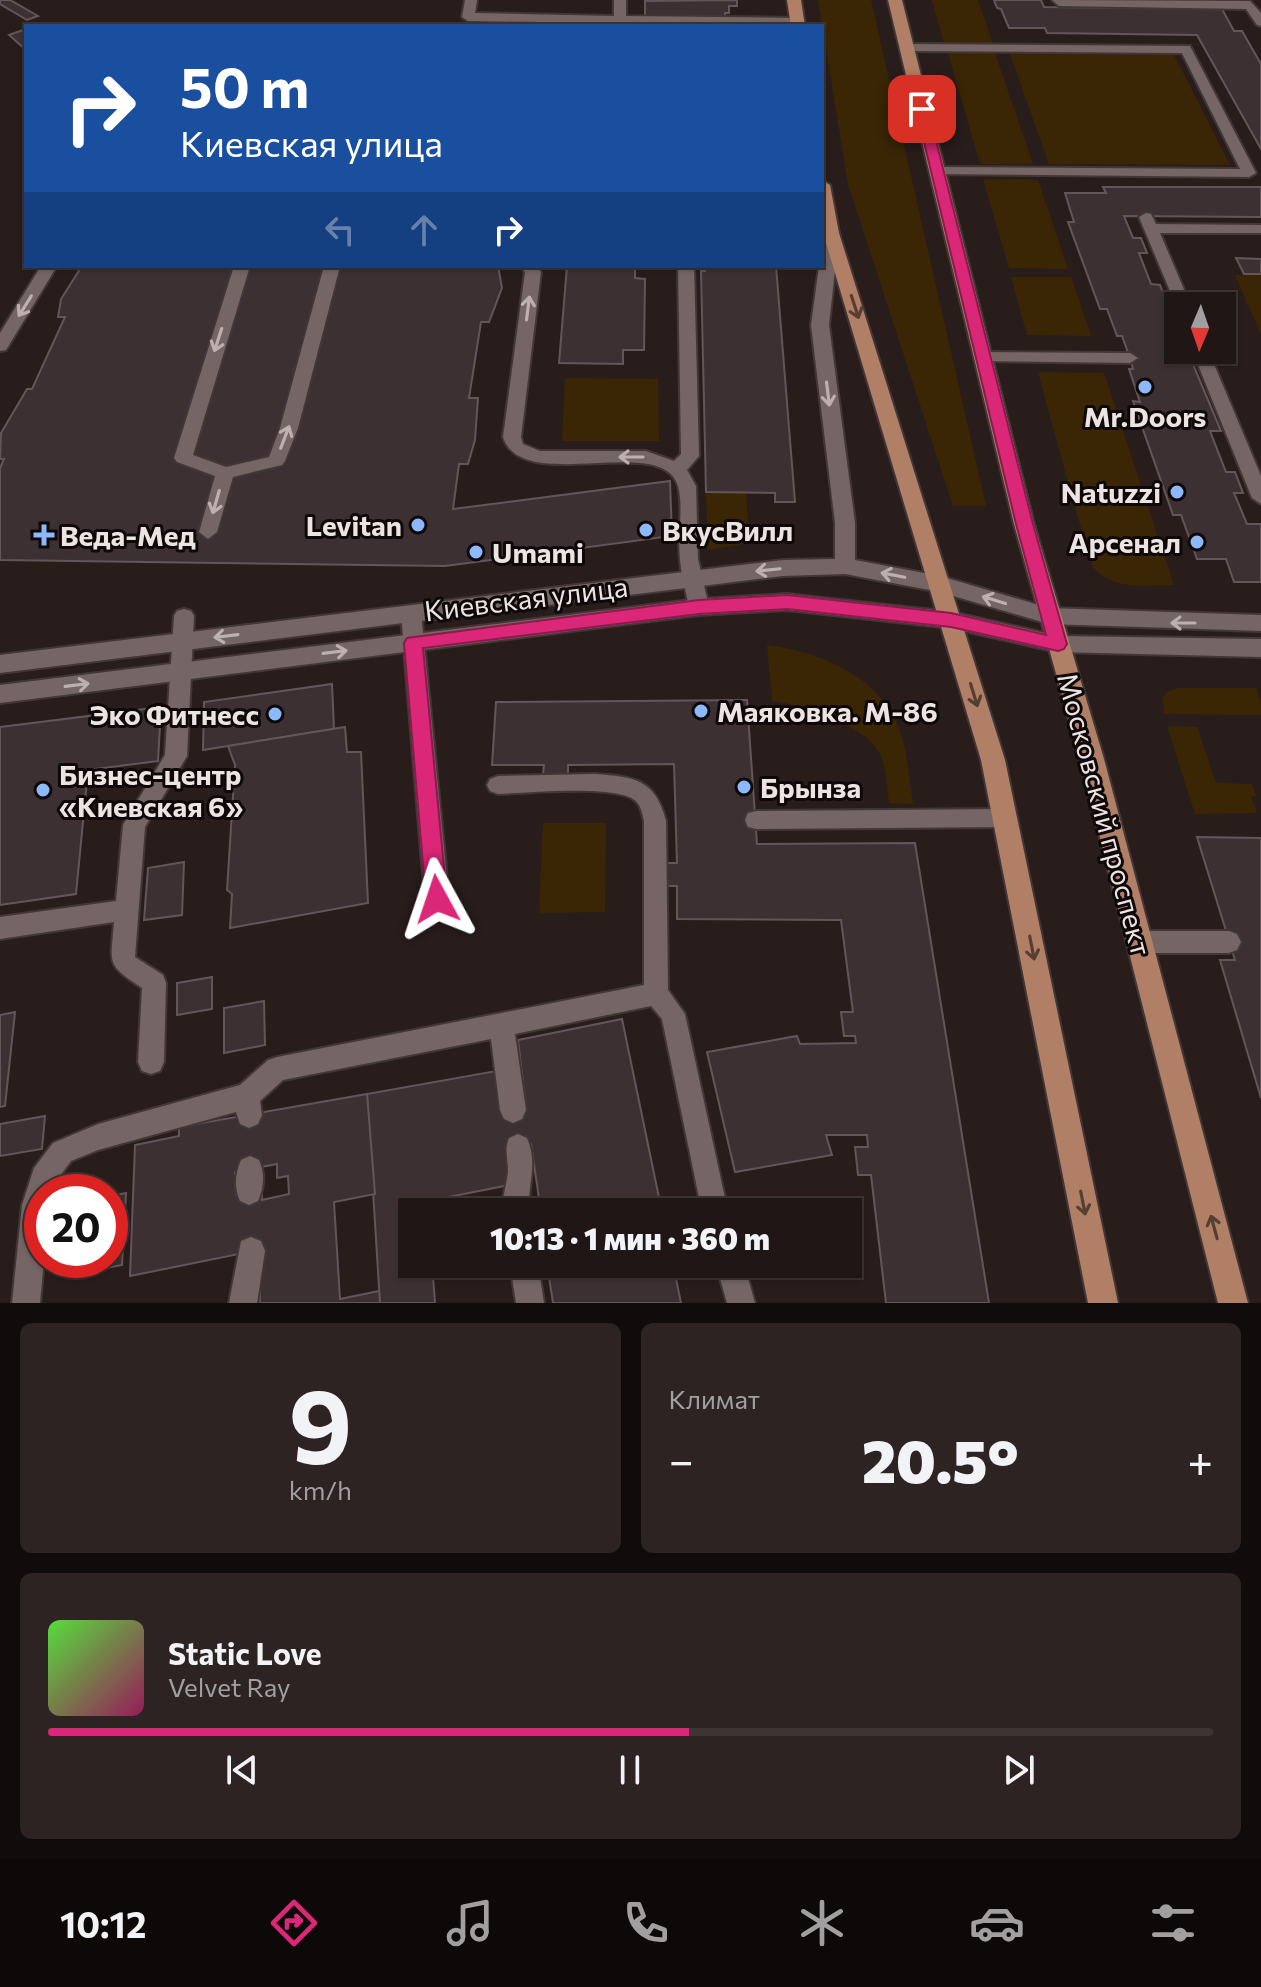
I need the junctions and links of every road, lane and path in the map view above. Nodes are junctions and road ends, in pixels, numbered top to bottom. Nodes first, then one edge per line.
1 (471, 0) edge
2 (620, 0) edge
3 (794, 0) edge
4 (895, 0) edge
5 (1058, 3) edge
6 (620, 20) junction
7 (1261, 22) edge
8 (798, 24) edge
9 (907, 47) junction
10 (937, 171) junction
11 (1128, 172) junction
12 (1134, 187) dead end
13 (824, 206) edge
14 (1261, 229) edge
15 (831, 233) junction
16 (48, 268) edge
17 (241, 268) edge
18 (331, 268) edge
19 (530, 268) edge
20 (686, 268) edge
21 (1177, 292) edge
22 (0, 346) edge
23 (983, 357) junction
24 (1130, 358) dead end
25 (1202, 364) edge
26 (677, 469) junction
27 (225, 473) junction
28 (1261, 498) edge
29 (208, 532) dead end
30 (845, 566) junction
31 (692, 579) junction
32 (940, 584) junction
33 (699, 607) junction
34 (411, 613) junction
35 (184, 616) dead end
36 (1049, 616) junction
37 (951, 620) junction
38 (1261, 623) edge
39 (183, 642) junction
40 (413, 643) junction
41 (1058, 644) junction
42 (1261, 648) edge
43 (0, 664) edge
44 (181, 672) junction
45 (0, 694) edge
46 (498, 785) dead end
47 (1006, 818) junction
48 (756, 820) dead end
49 (437, 899) dead end
50 (127, 910) junction
51 (0, 928) edge
52 (1140, 942) junction
53 (1229, 942) dead end
54 (656, 994) junction
55 (501, 1025) junction
56 (151, 1062) dead end
57 (513, 1110) dead end
58 (518, 1147) dead end
59 (515, 1198) edge
60 (711, 1198) edge
61 (251, 1251) dead end
62 (526, 1278) edge
63 (734, 1278) edge
64 (26, 1303) edge
65 (243, 1303) edge
66 (530, 1303) edge
67 (741, 1303) edge
68 (1103, 1303) edge
69 (1233, 1303) edge

1 - 6 lane
2 - 6 lane
3 - 8 main road
4 - 9 main road, Московский проспект
5 - 7 lane
6 - 8 lane
9 - 10 main road, Московский проспект
9 - 11 lane
10 - 11 lane
10 - 23 main road, Московский проспект
11 - 12 lane
13 - 15 main road
14 - 21 lane
15 -> 30 street
15 -> 32 main road
16 -> 22 lane
17 -> 27 lane
27 -> 18 lane
26 -> 19 lane
20 - 26 lane
23 - 24 lane
23 - 36 main road, Московский проспект
25 - 28 lane
26 - 31 lane
27 -> 29 lane
30 -> 31 street, Киевская улица
32 -> 30 street, Киевская улица
31 - 33 lane
31 - 34 street, Киевская улица
36 -> 32 street, Киевская улица
32 - 37 main road
33 - 37 street, Киевская улица
33 - 40 street, Киевская улица
34 -> 39 street, Киевская улица
34 - 40 lane
35 - 39 lane
38 -> 36 street, Киевская улица
36 - 41 main road, Московский проспект
37 - 41 street, Киевская улица
37 -> 47 main road
39 - 43 street, Киевская улица
39 - 44 lane
44 -> 40 street, Киевская улица
40 - 49 lane
41 - 42 street, Киевская улица
41 - 52 main road, Московский проспект
45 -> 44 street, Киевская улица
44 - 50 lane
46 - 54 lane
47 - 48 lane
47 -> 68 main road
50 - 51 lane
50 - 56 lane
52 - 53 lane
69 -> 52 main road, Московский проспект
54 - 55 lane
54 - 60 lane
55 - 57 lane
55 - 64 lane
58 - 59 lane
61 - 65 lane
62 - 66 lane
63 - 67 lane

